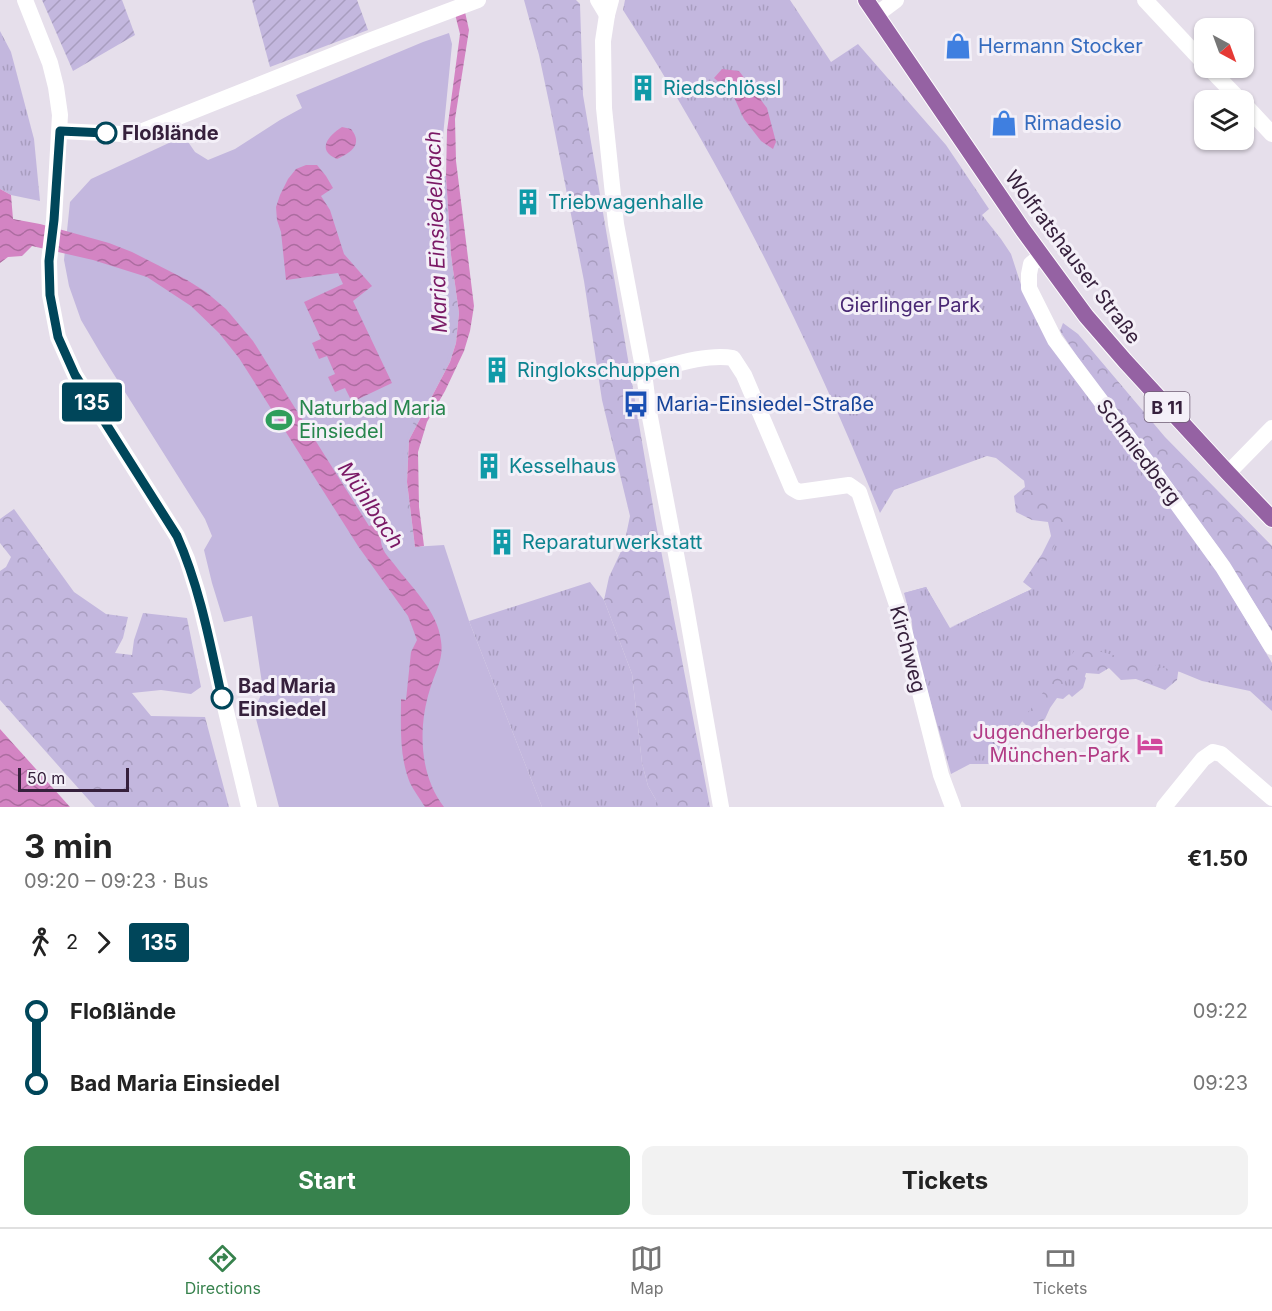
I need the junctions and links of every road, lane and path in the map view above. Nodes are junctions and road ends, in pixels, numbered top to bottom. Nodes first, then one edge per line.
1 (25, 0) edge
2 (478, 0) edge
3 (598, 0) edge
4 (866, 0) edge
5 (896, 0) edge
6 (1145, 0) edge
7 (609, 8) edge
8 (876, 15) junction
9 (1194, 52) edge
10 (1219, 78) edge
11 (1230, 90) edge
12 (1254, 115) edge
13 (60, 131) junction
14 (1272, 134) edge
15 (1041, 256) junction
16 (644, 373) junction
17 (1272, 428) edge
18 (1227, 473) junction
19 (1272, 519) edge
20 (1272, 647) edge
21 (1272, 798) edge
22 (249, 807) edge
23 (721, 807) edge
24 (953, 807) edge
25 (1164, 807) edge

1 - 13 street
2 - 13 street
3 - 7 street
4 - 8 main road, Wolfratshauser Straße / B 11
5 - 8 street
6 - 9 street
7 - 16 street
8 - 15 main road, Wolfratshauser Straße / B 11
10 - 11 street
12 - 14 street
13 - 22 street
15 - 18 main road, Wolfratshauser Straße / B 11
15 - 20 street, Schmiedberg
16 - 23 street
16 - 24 street, Kirchweg
17 - 18 street
18 - 19 main road, Wolfratshauser Straße / B 11
21 - 25 street

